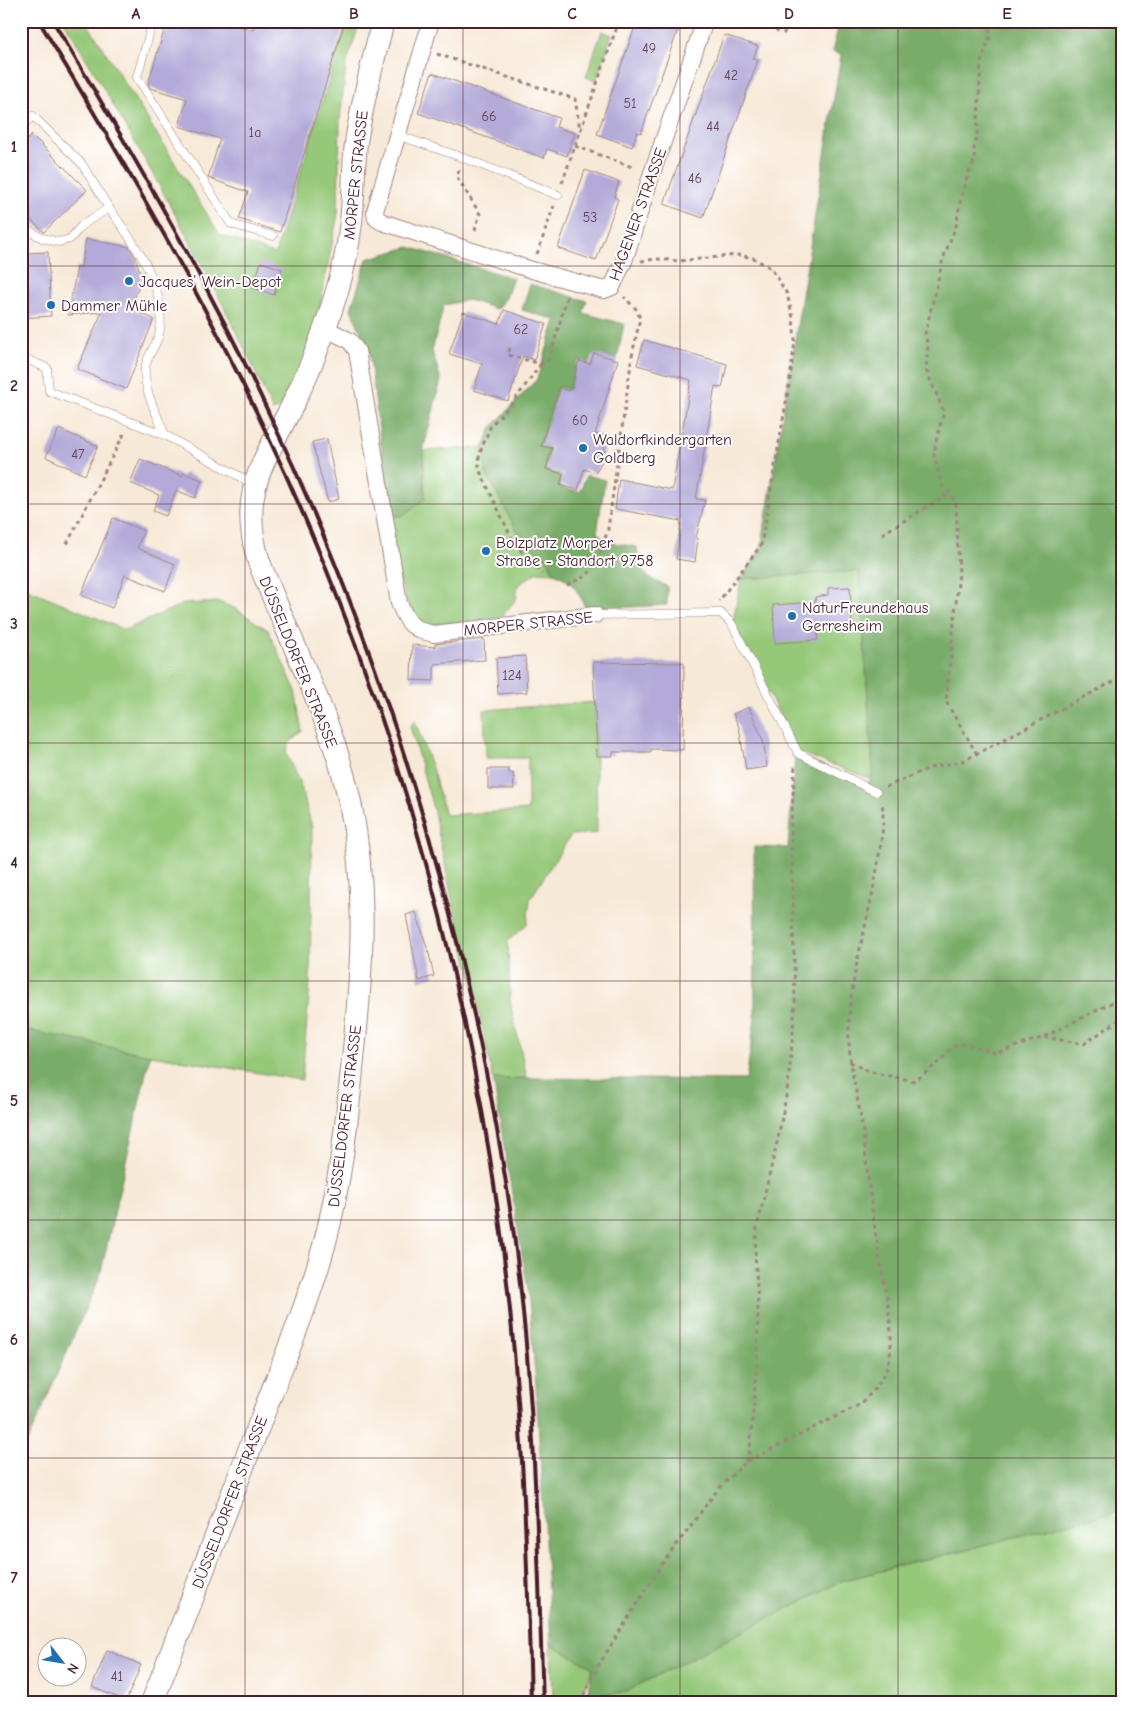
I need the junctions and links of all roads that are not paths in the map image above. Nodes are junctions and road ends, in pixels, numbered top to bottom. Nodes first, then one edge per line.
1 (153, 21) edge
2 (383, 21) edge
3 (431, 21) edge
4 (705, 21) edge
5 (21, 128) edge
6 (397, 135) junction
7 (558, 195) road end
8 (109, 208) junction
9 (376, 218) joint
10 (21, 226) edge
11 (273, 236) dead end
12 (325, 328) junction
13 (25, 358) edge
14 (165, 435) junction
15 (254, 484) junction
16 (250, 516) joint
17 (585, 614) joint
18 (876, 792) road end
19 (152, 1703) edge

1 - 11 lane
2 - 12 main road, MORPER STRASSE
3 - 6 street, MORPER STRASSE
4 - 9 street, HAGENER STRASSE
5 - 8 lane
6 - 7 lane
6 - 9 street, MORPER STRASSE
8 - 10 lane
8 - 14 lane
12 - 15 main road, MORPER STRASSE
12 - 17 street, MORPER STRASSE
13 - 14 lane
14 - 15 lane
15 - 16 main road, MORPER STRASSE
16 - 19 main road, DÜSSELDORFER STRASSE
17 - 18 lane, MORPER STRASSE

